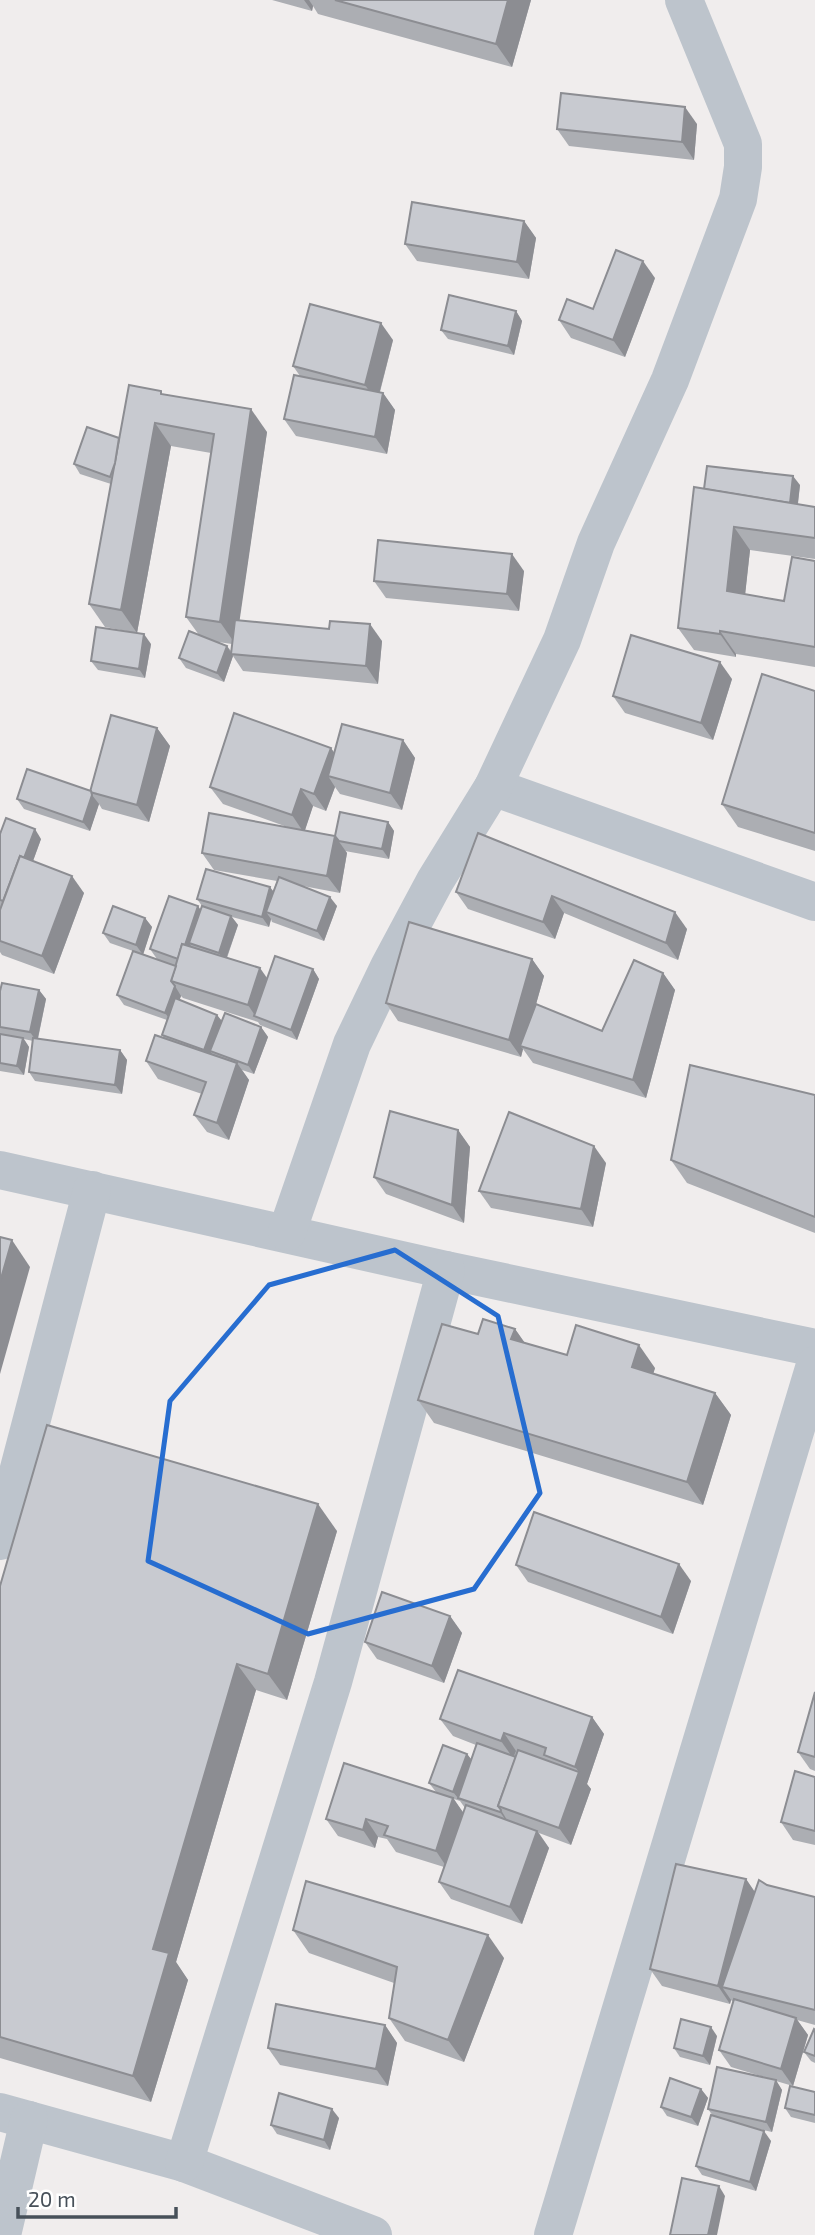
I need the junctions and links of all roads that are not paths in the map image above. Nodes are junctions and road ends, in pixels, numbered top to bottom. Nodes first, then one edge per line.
1 (684, 0) edge
2 (493, 787) junction
3 (815, 902) edge
4 (0, 1170) edge
5 (92, 1189) junction
6 (287, 1232) junction
7 (446, 1270) junction
8 (815, 1348) edge
9 (815, 1365) edge
10 (0, 1541) edge
11 (15, 2116) edge
12 (184, 2163) junction
13 (2, 2235) edge
14 (373, 2235) edge
15 (554, 2235) edge

1 - 2 street
2 - 3 street
2 - 6 street
4 - 5 street
5 - 6 street
5 - 10 street
6 - 7 street
7 - 8 street
7 - 12 street
9 - 15 street
11 - 12 street
11 - 13 street
12 - 14 street

